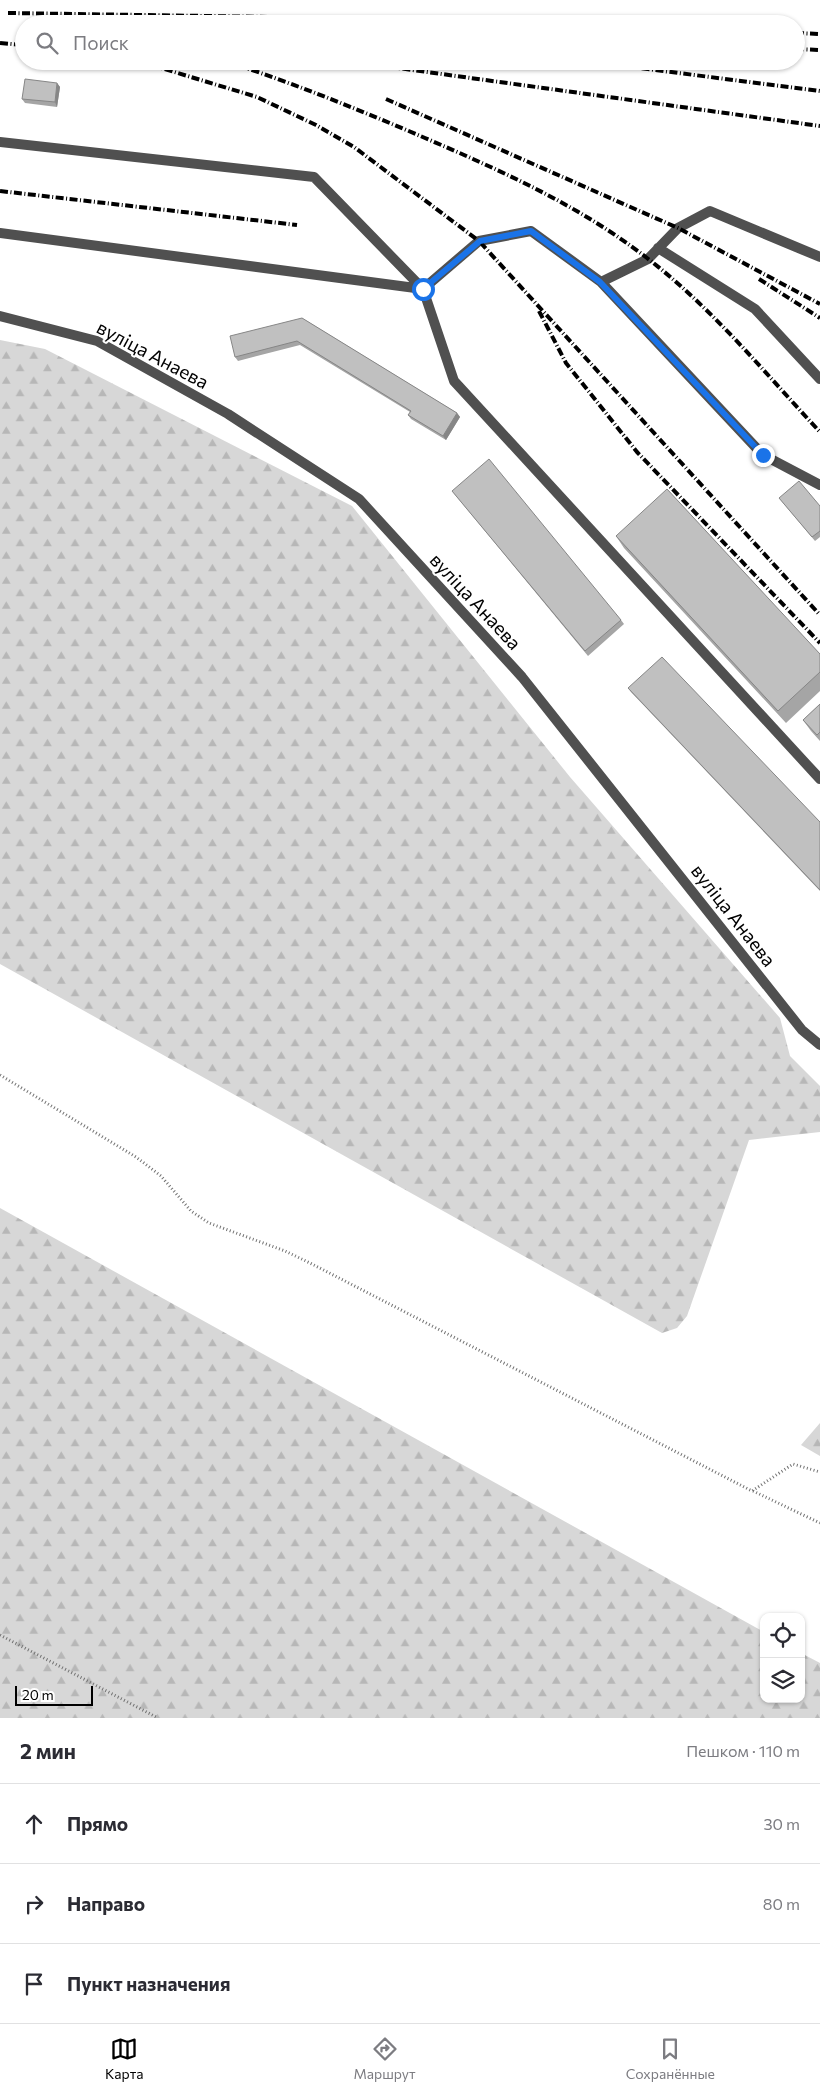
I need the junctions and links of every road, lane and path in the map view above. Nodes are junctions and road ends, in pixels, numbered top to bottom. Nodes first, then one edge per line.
1 (0, 142) edge
2 (0, 232) edge
3 (658, 248) junction
4 (820, 257) edge
5 (600, 282) junction
6 (423, 289) junction
7 (0, 316) edge
8 (820, 379) edge
9 (820, 485) edge
10 (820, 779) edge
11 (820, 1045) edge
12 (0, 1075) edge
13 (820, 1472) edge
14 (752, 1491) junction
15 (820, 1523) edge
16 (0, 1635) edge
17 (158, 1718) edge

1 - 6 lane
2 - 6 lane
3 - 4 lane
3 - 5 lane
3 - 8 lane
5 - 6 lane
5 - 9 lane
6 - 10 lane
7 - 11 lane, вуліца Анаева
12 - 14 path
13 - 14 path
14 - 15 path
16 - 17 path

